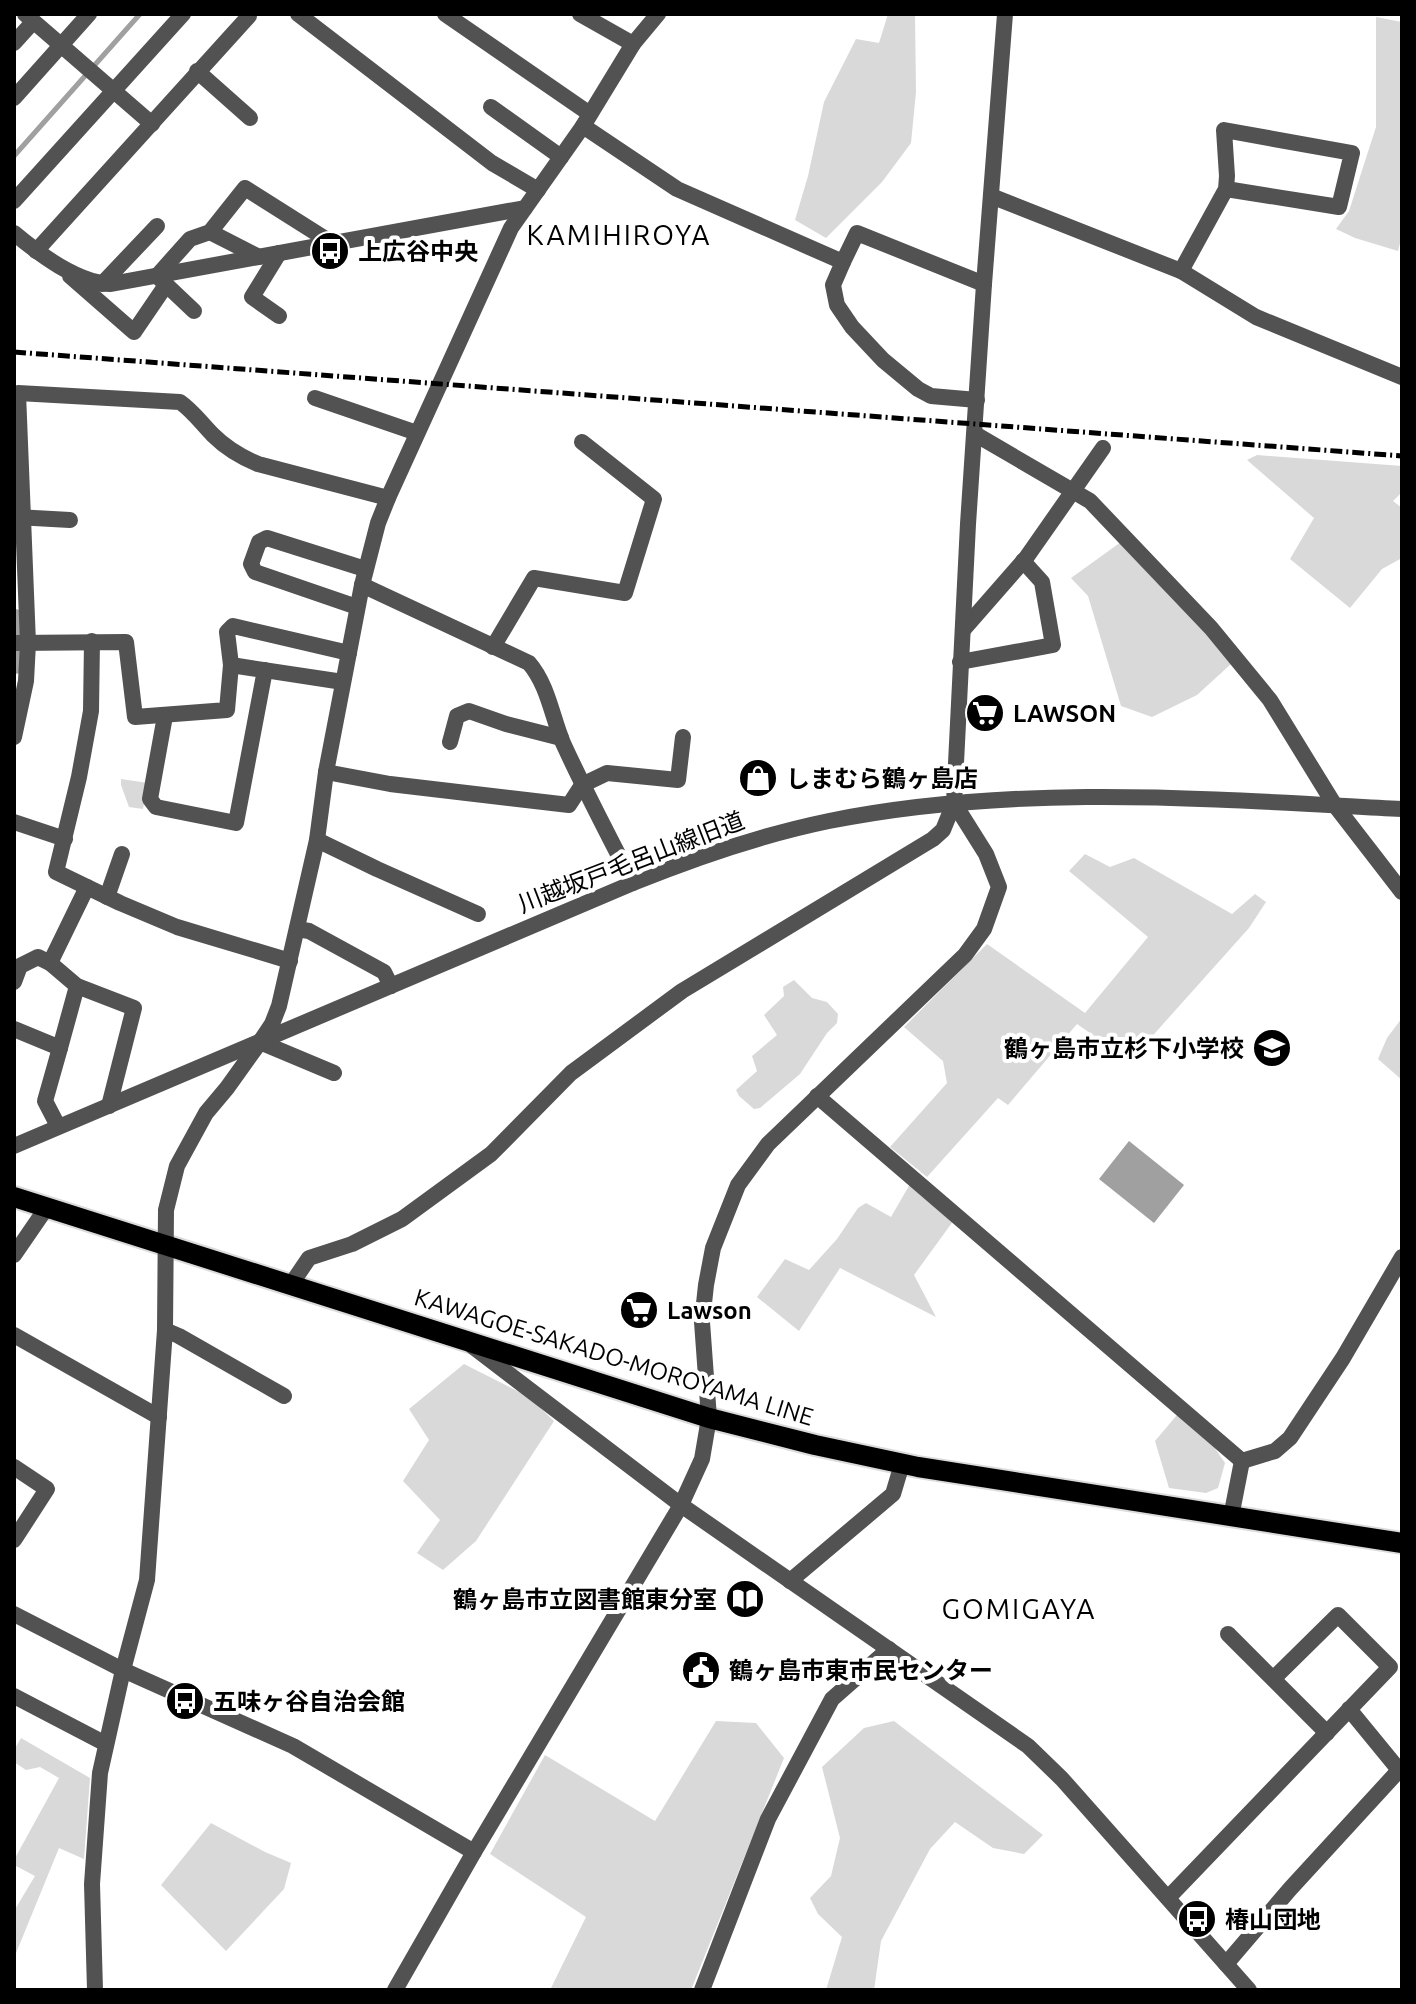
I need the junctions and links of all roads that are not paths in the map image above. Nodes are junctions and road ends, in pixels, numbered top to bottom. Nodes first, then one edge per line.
1 (89, 14) edge
2 (183, 14) edge
3 (246, 14) edge
4 (298, 14) edge
5 (445, 14) edge
6 (580, 14) edge
7 (658, 14) edge
8 (1005, 14) edge
9 (29, 18) edge
10 (14, 43) edge
11 (633, 44) junction
12 (62, 45) junction
13 (197, 71) junction
14 (114, 91) junction
15 (14, 98) edge
16 (491, 107) dead end
17 (250, 118) dead end
18 (586, 120) junction
19 (152, 124) junction
20 (561, 157) junction
21 (1226, 189) junction
22 (538, 190) junction
23 (991, 196) junction
24 (14, 201) edge
25 (525, 208) junction
26 (157, 226) dead end
27 (210, 232) junction
28 (14, 233) edge
29 (332, 243) junction
30 (36, 251) junction
31 (279, 253) junction
32 (259, 257) junction
33 (53, 262) junction
34 (843, 262) junction
35 (1181, 271) junction
36 (162, 280) junction
37 (102, 284) junction
38 (984, 284) junction
39 (194, 311) dead end
40 (279, 316) dead end
41 (1402, 377) edge
42 (315, 398) dead end
43 (977, 400) junction
44 (417, 433) junction
45 (975, 434) junction
46 (582, 442) dead end
47 (1103, 448) dead end
48 (1072, 490) junction
49 (388, 498) junction
50 (19, 517) edge
51 (70, 520) dead end
52 (1023, 561) junction
53 (364, 577) junction
54 (357, 607) junction
55 (963, 630) junction
56 (92, 641) junction
57 (21, 643) edge
58 (493, 647) junction
59 (349, 653) junction
60 (960, 662) junction
61 (231, 665) junction
62 (265, 670) junction
63 (343, 682) junction
64 (165, 716) junction
65 (14, 737) edge
66 (683, 737) dead end
67 (561, 738) junction
68 (450, 742) dead end
69 (326, 772) junction
70 (582, 785) junction
71 (954, 803) junction
72 (1334, 804) junction
73 (1402, 809) edge
74 (14, 822) edge
75 (65, 839) junction
76 (317, 840) junction
77 (122, 854) dead end
78 (633, 883) junction
79 (87, 887) junction
80 (1402, 892) edge
81 (107, 897) junction
82 (478, 914) dead end
83 (297, 929) junction
84 (290, 961) junction
85 (50, 963) junction
86 (14, 982) edge
87 (77, 986) junction
88 (391, 986) junction
89 (14, 1029) edge
90 (260, 1042) junction
91 (60, 1048) junction
92 (334, 1073) dead end
93 (817, 1096) junction
94 (109, 1106) junction
95 (58, 1126) junction
96 (14, 1146) edge
97 (14, 1197) edge
98 (47, 1207) junction
99 (167, 1246) junction
100 (14, 1255) edge
101 (1402, 1257) edge
102 (290, 1286) junction
103 (165, 1330) junction
104 (14, 1335) edge
105 (467, 1342) junction
106 (284, 1396) dead end
107 (159, 1417) junction
108 (709, 1418) junction
109 (1242, 1461) junction
110 (902, 1464) junction
111 (14, 1467) edge
112 (681, 1505) junction
113 (1231, 1517) junction
114 (14, 1540) edge
115 (1402, 1543) edge
116 (790, 1581) junction
117 (14, 1614) edge
118 (1228, 1634) dead end
119 (889, 1649) junction
120 (123, 1670) junction
121 (1274, 1678) junction
122 (14, 1696) edge
123 (1349, 1709) junction
124 (1327, 1733) junction
125 (106, 1744) junction
126 (1401, 1768) edge
127 (474, 1852) junction
128 (1168, 1898) junction
129 (1226, 1964) junction
130 (95, 1990) edge
131 (395, 1990) edge
132 (702, 1990) edge
133 (1249, 1990) edge

1 - 12 street
2 - 14 street
3 - 13 street
4 - 22 street
5 - 18 street
6 - 11 street
7 - 11 street
8 - 23 street
9 - 10 street
9 - 12 street
11 - 18 street
12 - 14 street
12 - 15 street
13 - 17 street
13 - 19 street
14 - 19 street
14 - 24 street
16 - 20 street
18 - 20 street
18 - 34 street
19 - 30 street
20 - 22 street
21 - 21 street
21 - 35 street
22 - 25 street
23 - 35 street
23 - 38 street
25 - 29 street
25 - 44 street
26 - 37 street
27 - 29 street
27 - 32 street
27 - 36 street
28 - 30 street
29 - 31 street
30 - 33 street
31 - 32 street
31 - 40 street
32 - 36 street
33 - 36 street
33 - 37 street
34 - 38 street
34 - 43 street
35 - 41 street
36 - 37 street
36 - 39 street
38 - 43 street
42 - 44 street
43 - 45 street
44 - 49 street
45 - 48 street
45 - 55 street
46 - 58 street
47 - 48 street
48 - 52 street
48 - 72 street
49 - 50 street
49 - 53 street
50 - 51 street
50 - 57 street
52 - 55 street
52 - 60 street
53 - 54 street
53 - 54 street
53 - 58 street
54 - 59 street
55 - 60 street
56 - 57 street
56 - 64 street
56 - 75 street
57 - 65 street
58 - 67 street
59 - 61 street
59 - 63 street
60 - 71 street
61 - 62 street
61 - 64 street
62 - 63 street
62 - 64 street
63 - 69 street
66 - 70 street
67 - 68 street
67 - 70 street
69 - 70 street
69 - 76 street
70 - 78 street
71 - 72 street, 川越坂戸毛呂山線旧道
71 - 78 street, 川越坂戸毛呂山線旧道
71 - 93 street
71 - 102 street
72 - 73 street, 川越坂戸毛呂山線旧道
72 - 80 street
74 - 75 street
75 - 79 street
76 - 82 street
76 - 83 street
77 - 81 street
78 - 88 street, 川越坂戸毛呂山線旧道
79 - 81 street
79 - 85 street
81 - 84 street
83 - 84 street
83 - 88 street
84 - 90 street
85 - 86 street
85 - 87 street
87 - 91 street
87 - 94 street
88 - 90 street, 川越坂戸毛呂山線旧道
89 - 91 street
90 - 92 street
90 - 94 street, 川越坂戸毛呂山線旧道
90 - 99 street
91 - 95 street
93 - 108 street
93 - 109 street
94 - 95 street, 川越坂戸毛呂山線旧道
95 - 96 street, 川越坂戸毛呂山線旧道
97 - 98 main road, KAWAGOE-SAKADO-MOROYAMA LINE
98 - 99 main road, KAWAGOE-SAKADO-MOROYAMA LINE
98 - 100 street
99 - 102 main road, KAWAGOE-SAKADO-MOROYAMA LINE
99 - 103 street
101 - 109 street
102 - 105 main road, KAWAGOE-SAKADO-MOROYAMA LINE
103 - 106 street
103 - 107 street
104 - 107 street
105 - 108 main road, KAWAGOE-SAKADO-MOROYAMA LINE
105 - 112 street
107 - 120 street
108 - 110 main road, KAWAGOE-SAKADO-MOROYAMA LINE
108 - 112 street
109 - 113 street
110 - 113 main road, KAWAGOE-SAKADO-MOROYAMA LINE
110 - 116 street
111 - 114 street
112 - 116 street
112 - 127 street
113 - 115 main road, KAWAGOE-SAKADO-MOROYAMA LINE
116 - 119 street
117 - 120 street
118 - 121 street
119 - 128 street
119 - 132 street
120 - 125 street
120 - 127 street
121 - 123 street
121 - 124 street
122 - 125 street
123 - 124 street
123 - 126 street
124 - 128 street
125 - 130 street
126 - 129 street
127 - 131 street
128 - 129 street
129 - 133 street

